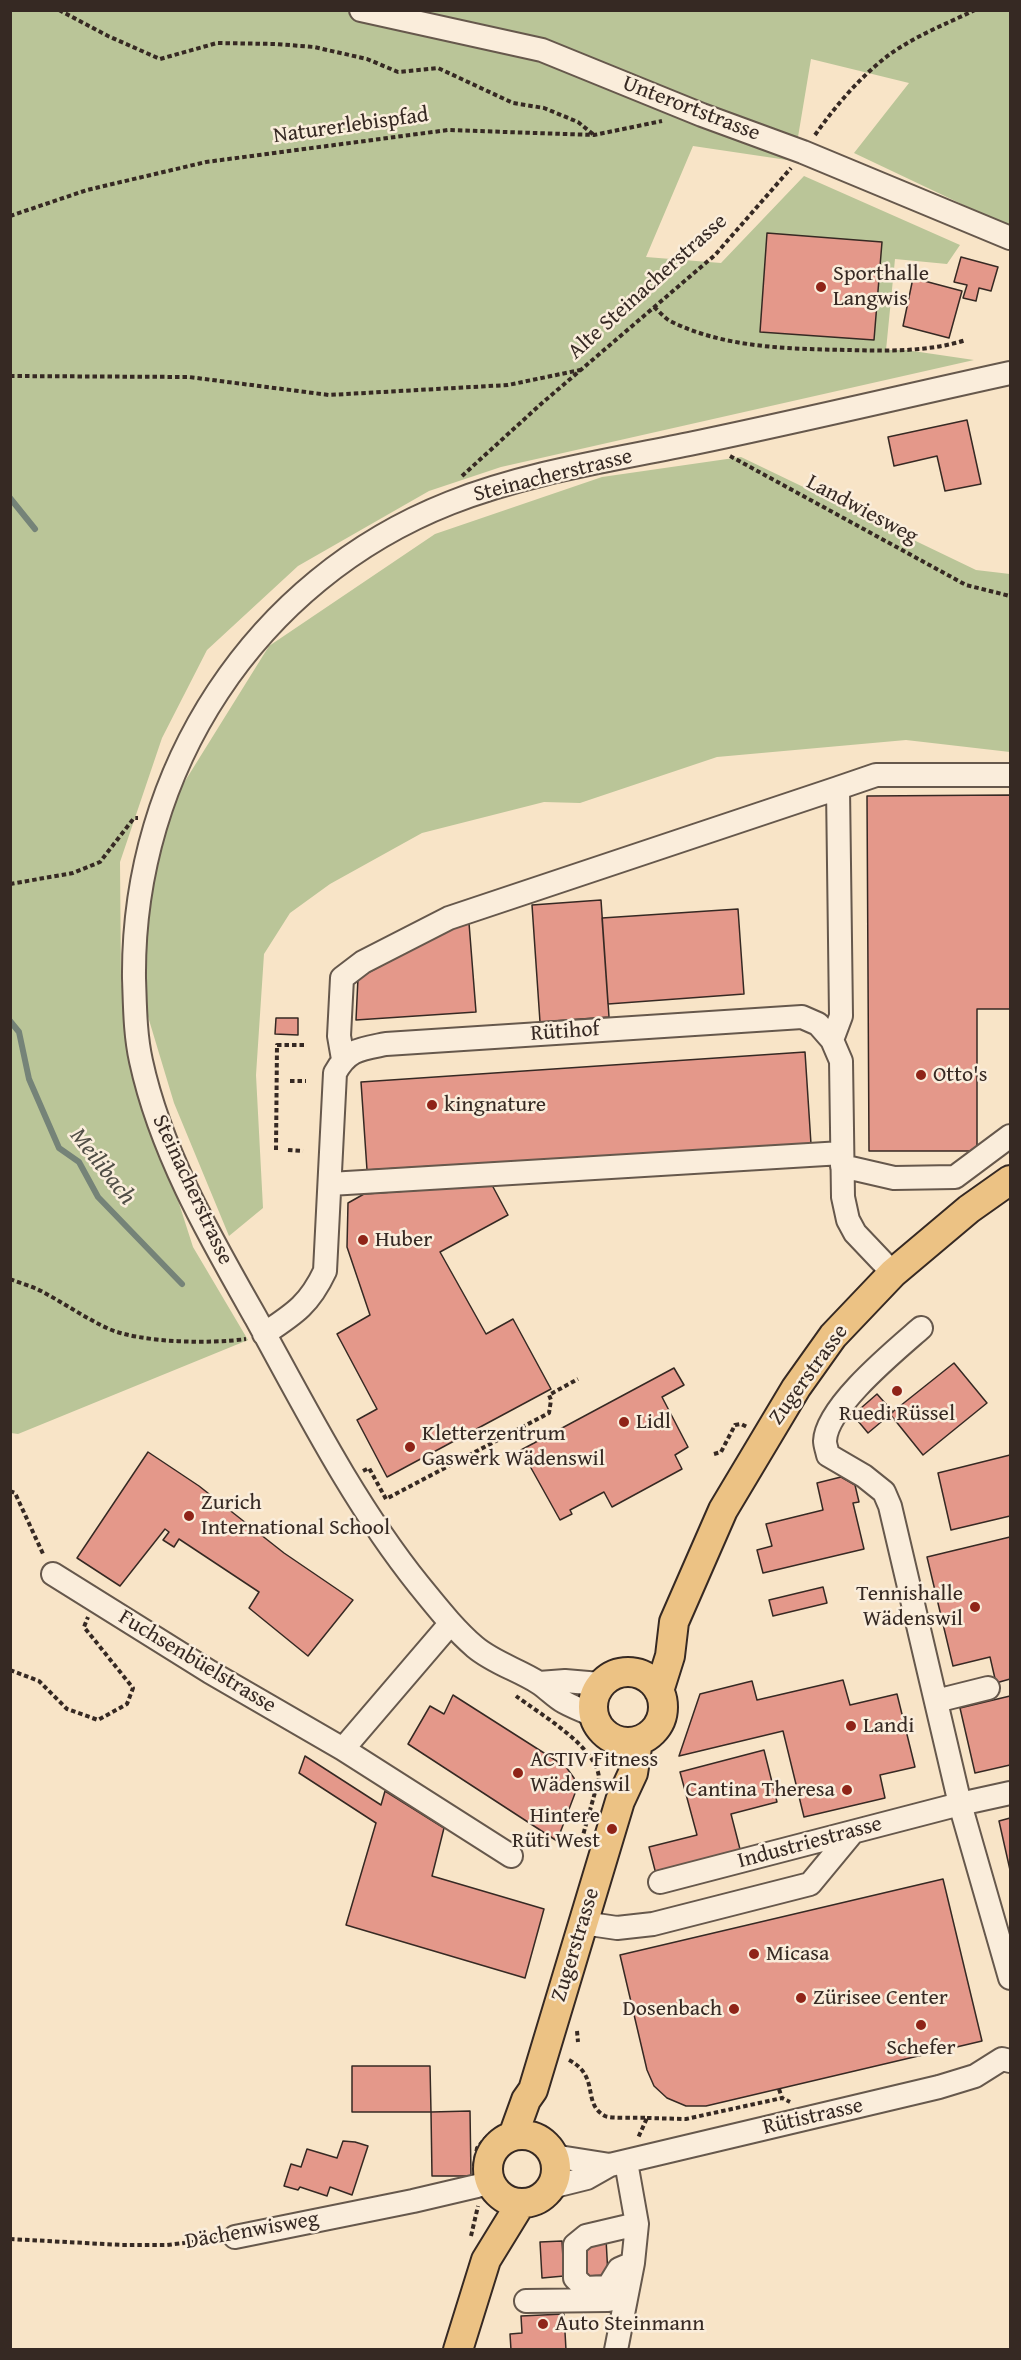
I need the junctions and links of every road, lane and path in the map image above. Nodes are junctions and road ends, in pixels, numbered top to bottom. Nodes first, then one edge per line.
1 (59, 10) edge
2 (361, 10) edge
3 (975, 10) edge
4 (702, 115) junction
5 (594, 135) junction
6 (803, 152) junction
7 (10, 216) edge
8 (1011, 238) edge
9 (654, 307) junction
10 (966, 340) dead end
11 (580, 370) junction
12 (1011, 373) edge
13 (10, 376) edge
14 (703, 442) junction
15 (454, 483) dead end
16 (1011, 596) edge
17 (1011, 775) edge
18 (838, 788) junction
19 (140, 818) dead end
20 (10, 884) edge
21 (832, 1040) junction
22 (307, 1045) dead end
23 (343, 1059) junction
24 (290, 1081) dead end
25 (306, 1081) dead end
26 (1011, 1136) edge
27 (276, 1150) dead end
28 (288, 1150) dead end
29 (303, 1151) dead end
30 (842, 1159) junction
31 (1011, 1180) edge
32 (330, 1184) junction
33 (893, 1273) junction
34 (10, 1279) edge
35 (921, 1328) dead end
36 (264, 1334) junction
37 (578, 1379) dead end
38 (748, 1427) dead end
39 (714, 1454) dead end
40 (346, 1478) junction
41 (10, 1491) edge
42 (53, 1574) joint
43 (94, 1600) junction
44 (674, 1622) junction
45 (450, 1624) junction
46 (10, 1670) edge
47 (636, 1672) junction
48 (539, 1683) junction
49 (600, 1684) junction
50 (988, 1688) dead end
51 (509, 1691) dead end
52 (660, 1691) junction
53 (936, 1701) junction
54 (593, 1715) junction
55 (626, 1740) junction
56 (343, 1749) junction
57 (607, 1787) junction
58 (1011, 1793) edge
59 (960, 1804) junction
60 (854, 1832) junction
61 (579, 1855) dead end
62 (511, 1856) dead end
63 (660, 1882) dead end
64 (583, 1923) junction
65 (1011, 1978) edge
66 (577, 2030) dead end
67 (578, 2042) dead end
68 (1008, 2056) edge
69 (569, 2060) dead end
70 (779, 2089) dead end
71 (782, 2098) junction
72 (798, 2105) dead end
73 (646, 2118) junction
74 (535, 2144) junction
75 (623, 2157) junction
76 (551, 2187) junction
77 (502, 2192) junction
78 (637, 2224) junction
79 (235, 2237) joint
80 (10, 2239) edge
81 (633, 2263) junction
82 (626, 2298) junction
83 (526, 2301) dead end
84 (458, 2349) edge
85 (616, 2349) edge

1 - 5 path
2 - 4 street, Unterortstrasse
3 - 6 path, Alte Steinacherstrasse
4 - 5 path, Naturerlebispfad
4 - 6 street, Unterortstrasse
5 - 7 path, Naturerlebispfad
6 - 8 street, Unterortstrasse
6 - 9 path, Alte Steinacherstrasse
9 - 10 path
9 - 11 path, Alte Steinacherstrasse
11 - 13 path
11 - 15 path, Alte Steinacherstrasse
12 - 14 street, Steinacherstrasse
14 - 16 path, Landwiesweg
14 - 36 street, Steinacherstrasse
17 - 18 street
18 - 21 street
18 - 23 street
19 - 20 path
21 - 23 street, Rütihof
21 - 30 street
22 - 27 path
23 - 32 street
24 - 25 path
26 - 30 street
28 - 29 path
30 - 32 street
30 - 33 street
31 - 33 main road, Zugerstrasse
32 - 36 street
33 - 44 main road, Zugerstrasse
34 - 36 path
35 - 53 street
36 - 40 street, Steinacherstrasse
37 - 40 path
38 - 39 path
40 - 45 street, Steinacherstrasse
41 - 42 path
42 - 43 street, Fuchsenbüelstrasse
43 - 46 path
43 - 56 street, Fuchsenbüelstrasse
44 - 47 main road, Zugerstrasse
44 - 52 main road, Zugerstrasse
45 - 48 street, Steinacherstrasse
45 - 56 street
47 - 49 main road
47 - 52 main road
48 - 49 street
48 - 54 street, Steinacherstrasse
49 - 54 main road
50 - 53 street
51 - 57 path
52 - 55 main road
53 - 59 street
54 - 55 main road
55 - 57 main road, Zugerstrasse
56 - 62 street, Fuchsenbüelstrasse
57 - 61 path
57 - 64 main road, Zugerstrasse
58 - 59 street, Industriestrasse
59 - 60 street, Industriestrasse
59 - 65 street
60 - 63 street, Industriestrasse
60 - 64 street
64 - 74 main road, Zugerstrasse
66 - 67 path
68 - 75 street, Rütistrasse
69 - 73 path
70 - 71 path
71 - 72 path
71 - 73 path
73 - 75 path
74 - 75 street, Rütistrasse
74 - 76 main road
74 - 77 main road
75 - 76 street, Rütistrasse
75 - 78 street
76 - 77 main road
77 - 79 street, Dächenwisweg
77 - 84 main road
78 - 81 street
78 - 81 street
79 - 80 path, Dächenwisweg
81 - 82 street
82 - 83 street
82 - 85 street

